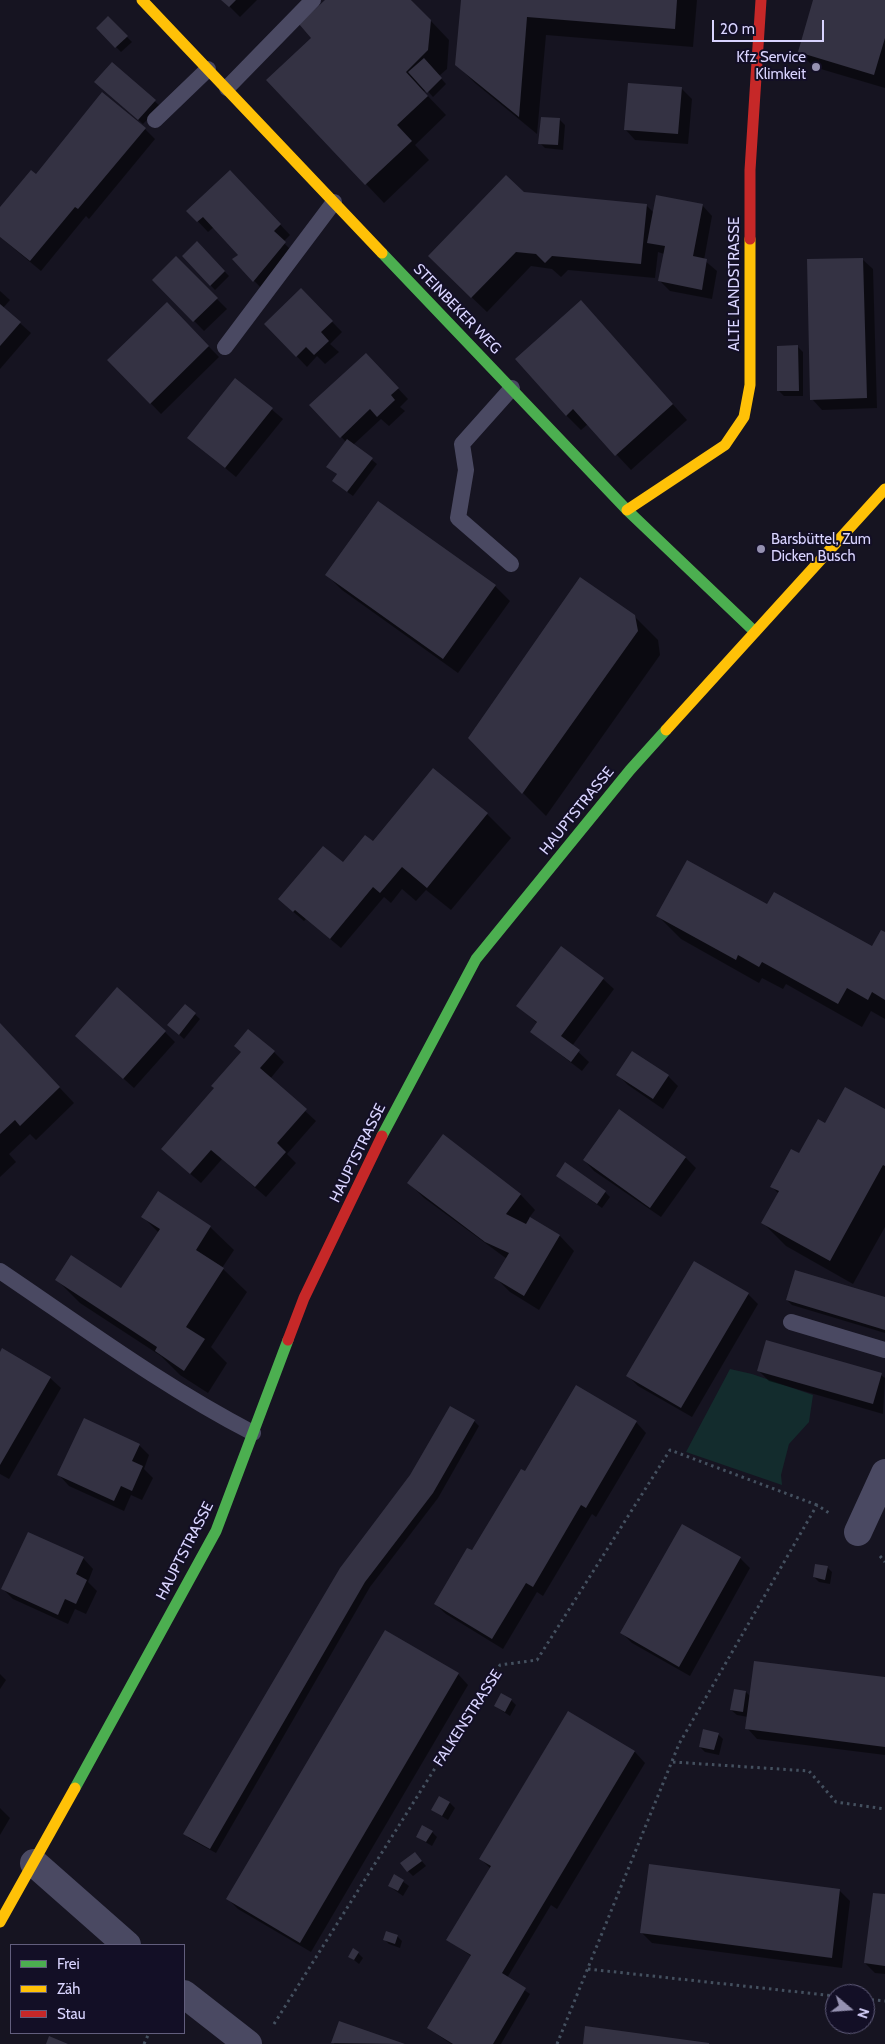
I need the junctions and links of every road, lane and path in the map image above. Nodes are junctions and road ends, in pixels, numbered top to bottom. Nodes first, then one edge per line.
1 (142, 0) edge
2 (313, 0) edge
3 (761, 0) edge
4 (208, 69) junction
5 (227, 88) junction
6 (156, 120) dead end
7 (334, 202) junction
8 (225, 347) dead end
9 (512, 388) junction
10 (885, 489) edge
11 (627, 510) junction
12 (511, 564) dead end
13 (755, 632) junction
14 (0, 1271) edge
15 (791, 1322) dead end
16 (885, 1350) edge
17 (253, 1433) junction
18 (885, 1473) edge
19 (817, 1505) junction
20 (858, 1532) junction
21 (885, 1562) edge
22 (672, 1762) junction
23 (885, 1809) edge
24 (34, 1864) junction
25 (1, 1916) edge
26 (126, 1944) edge
27 (588, 1969) junction
28 (185, 1995) edge
29 (825, 1995) edge
30 (272, 2027) dead end
31 (248, 2044) edge
32 (557, 2044) edge

1 - 4 street, STEINBEKER WEG
2 - 5 lane
3 - 11 street, ALTE LANDSTRASSE
4 - 5 street, STEINBEKER WEG
4 - 6 lane
5 - 7 street, STEINBEKER WEG
7 - 8 lane
7 - 9 street, STEINBEKER WEG
9 - 11 street, STEINBEKER WEG
9 - 12 lane
10 - 13 street, HAUPTSTRASSE
11 - 13 street, STEINBEKER WEG
13 - 17 street, HAUPTSTRASSE
14 - 17 lane
15 - 16 lane
17 - 24 street, HAUPTSTRASSE
18 - 20 street
19 - 20 path
19 - 22 path
19 - 30 path, FALKENSTRASSE
20 - 21 path
22 - 23 path
22 - 27 path
24 - 25 street, HAUPTSTRASSE
24 - 26 street
27 - 29 path
27 - 32 path
28 - 31 street

